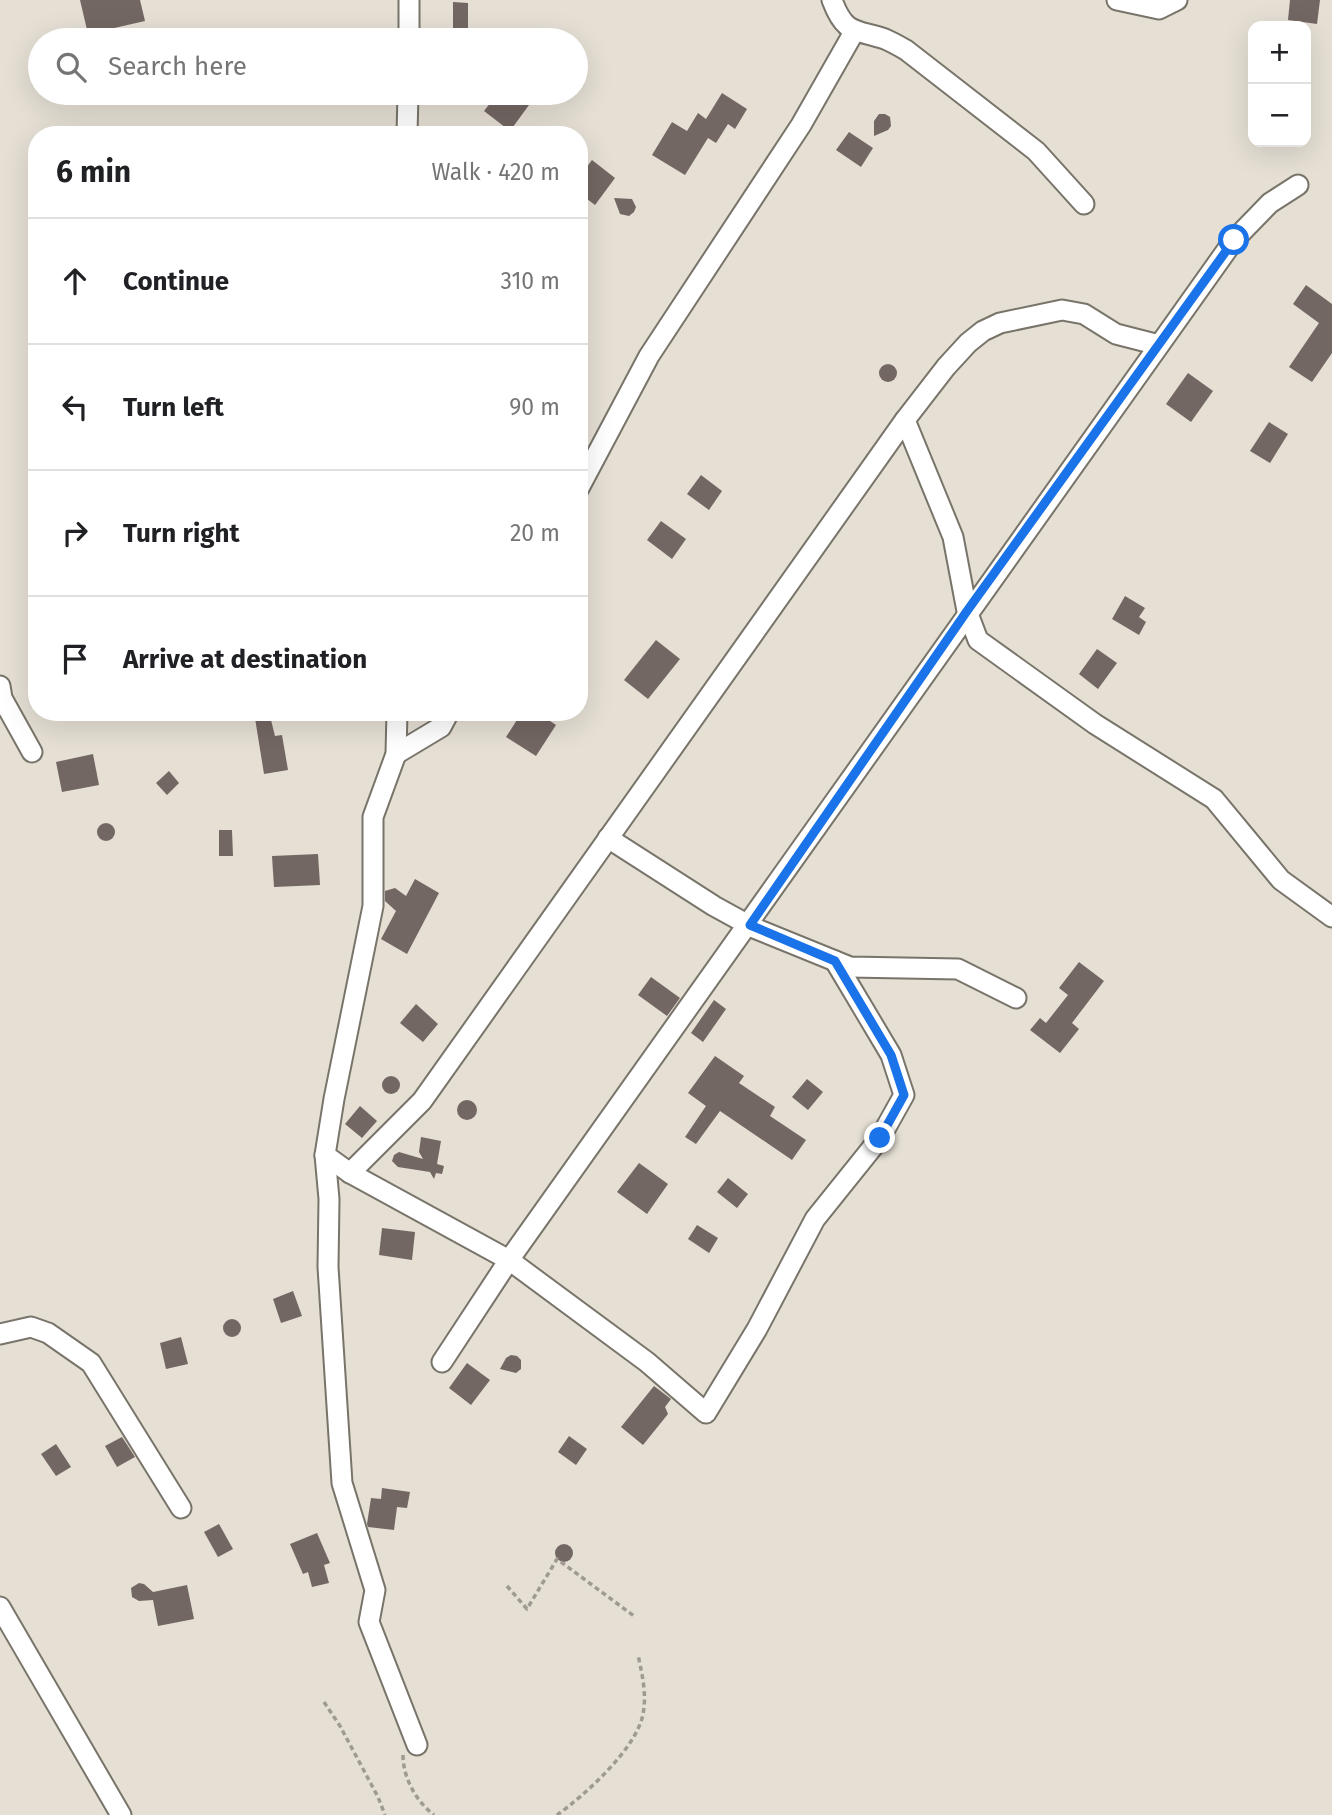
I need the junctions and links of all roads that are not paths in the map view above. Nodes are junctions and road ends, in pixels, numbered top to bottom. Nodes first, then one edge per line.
1 (409, 0) edge
2 (832, 0) edge
3 (1117, 0) edge
4 (1177, 0) edge
5 (409, 28) edge
6 (854, 32) junction
7 (408, 105) edge
8 (407, 126) edge
9 (1298, 185) dead end
10 (1084, 204) dead end
11 (1159, 345) junction
12 (905, 420) junction
13 (588, 471) edge
14 (967, 611) junction
15 (0, 685) edge
16 (397, 721) edge
17 (444, 721) edge
18 (32, 752) dead end
19 (396, 754) junction
20 (608, 838) junction
21 (1332, 917) edge
22 (750, 925) junction
23 (835, 961) junction
24 (1016, 998) dead end
25 (325, 1155) junction
26 (350, 1173) junction
27 (509, 1260) junction
28 (0, 1334) edge
29 (442, 1362) dead end
30 (181, 1508) dead end
31 (0, 1607) edge
32 (410, 1749) road end
33 (121, 1815) edge

1 - 5 street
2 - 6 street
3 - 4 street
6 - 10 street
6 - 13 street
7 - 8 street
9 - 11 street
11 - 12 street
11 - 14 street
12 - 14 street
12 - 20 street
14 - 21 street
14 - 22 street
15 - 18 street
16 - 19 street
17 - 19 street
19 - 25 street
20 - 22 street
20 - 26 street
22 - 23 street
22 - 27 street
23 - 24 street
23 - 27 street
25 - 26 street
25 - 32 street
26 - 27 street
27 - 29 street
28 - 30 street
31 - 33 street

